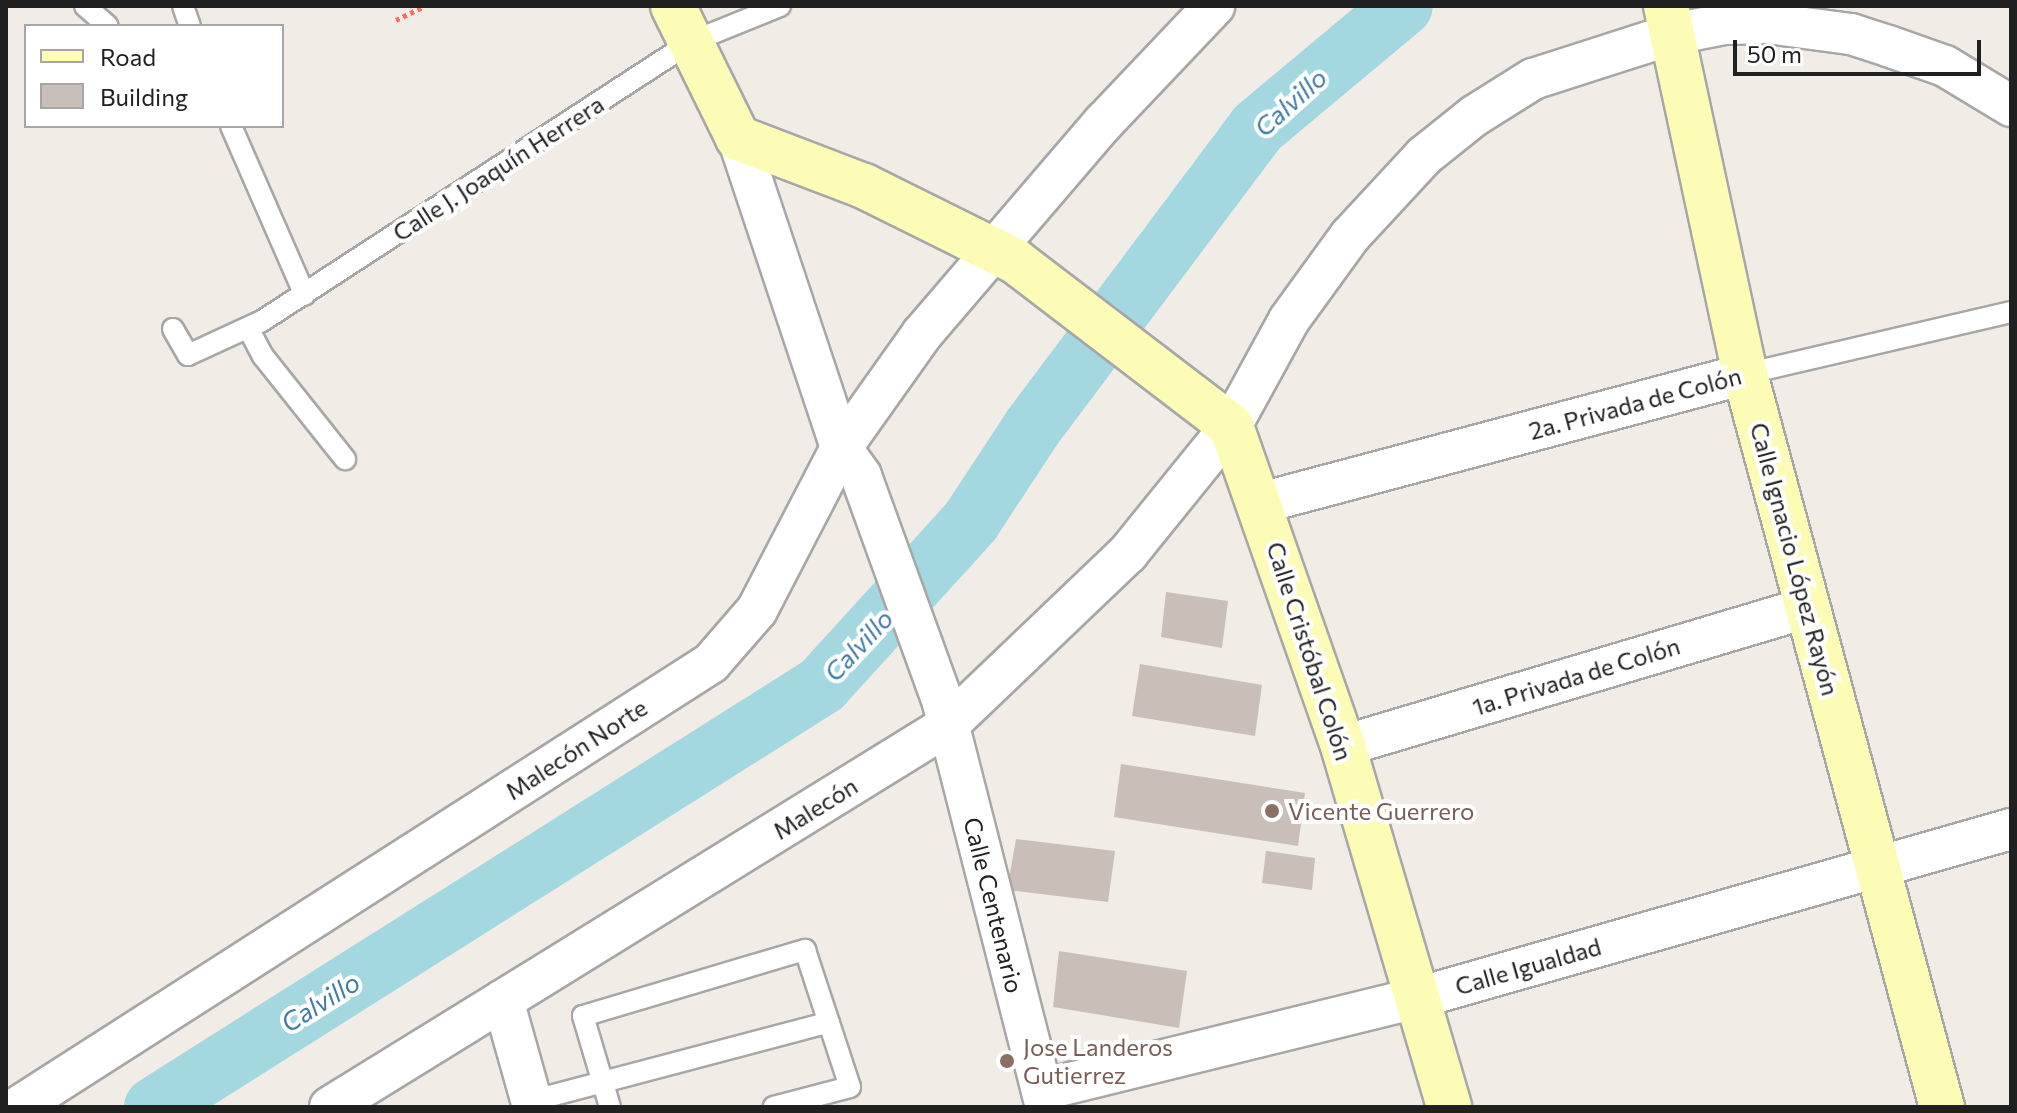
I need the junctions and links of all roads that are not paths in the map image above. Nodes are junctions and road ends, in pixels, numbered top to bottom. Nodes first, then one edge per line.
1 (85, 6) edge
2 (780, 6) edge
3 (1214, 6) edge
4 (1669, 16) edge
5 (106, 24) edge
6 (682, 24) edge
7 (2011, 106) edge
8 (232, 128) edge
9 (738, 138) junction
10 (1006, 256) junction
11 (305, 295) junction
12 (2011, 312) edge
13 (248, 328) junction
14 (173, 329) dead end
15 (1745, 374) junction
16 (1231, 426) junction
17 (345, 459) dead end
18 (851, 462) junction
19 (1261, 503) junction
20 (1809, 607) junction
21 (945, 714) junction
22 (1343, 746) junction
23 (2011, 829) edge
24 (1878, 866) junction
25 (1417, 998) junction
26 (503, 1000) junction
27 (829, 1022) junction
28 (601, 1083) junction
29 (1044, 1098) edge
30 (532, 1104) edge
31 (18, 1107) edge
32 (330, 1107) edge
33 (610, 1107) edge
34 (774, 1107) edge
35 (1449, 1107) edge
36 (1942, 1107) edge

1 - 5 lane
2 - 6 lane, Calle J. Joaquín Herrera
3 - 10 street, Malecón Norte
4 - 7 street, Malecón
4 - 15 street, Calle Ignacio López Rayón
4 - 16 street, Malecón
6 - 9 street
6 - 11 lane, Calle J. Joaquín Herrera
8 - 11 lane
9 - 10 street
9 - 18 street, Calle Centenario
10 - 16 street
10 - 18 street, Malecón Norte
11 - 13 lane, Calle J. Joaquín Herrera
12 - 15 lane, 2a. Privada de Colón
13 - 14 lane, Calle J. Joaquín Herrera
13 - 17 lane
15 - 19 street, 2a. Privada de Colón
15 - 20 street, Calle Ignacio López Rayón
16 - 19 street, Calle Cristóbal Colón
16 - 21 street, Malecón
18 - 21 street, Calle Centenario
18 - 31 street, Malecón Norte
19 - 22 street, Calle Cristóbal Colón
20 - 22 street, 1a. Privada de Colón
20 - 24 street, Calle Ignacio López Rayón
21 - 26 street, Malecón
21 - 29 street, Calle Centenario
22 - 25 street, Calle Cristóbal Colón
23 - 24 street, Calle Igualdad
24 - 25 street, Calle Igualdad
24 - 36 street, Calle Ignacio López Rayón
25 - 29 street, Calle Igualdad
25 - 35 street, Calle Cristóbal Colón
26 - 30 street
26 - 32 street, Malecón
27 - 28 lane
27 - 28 lane
27 - 34 lane
28 - 30 lane
28 - 33 lane

